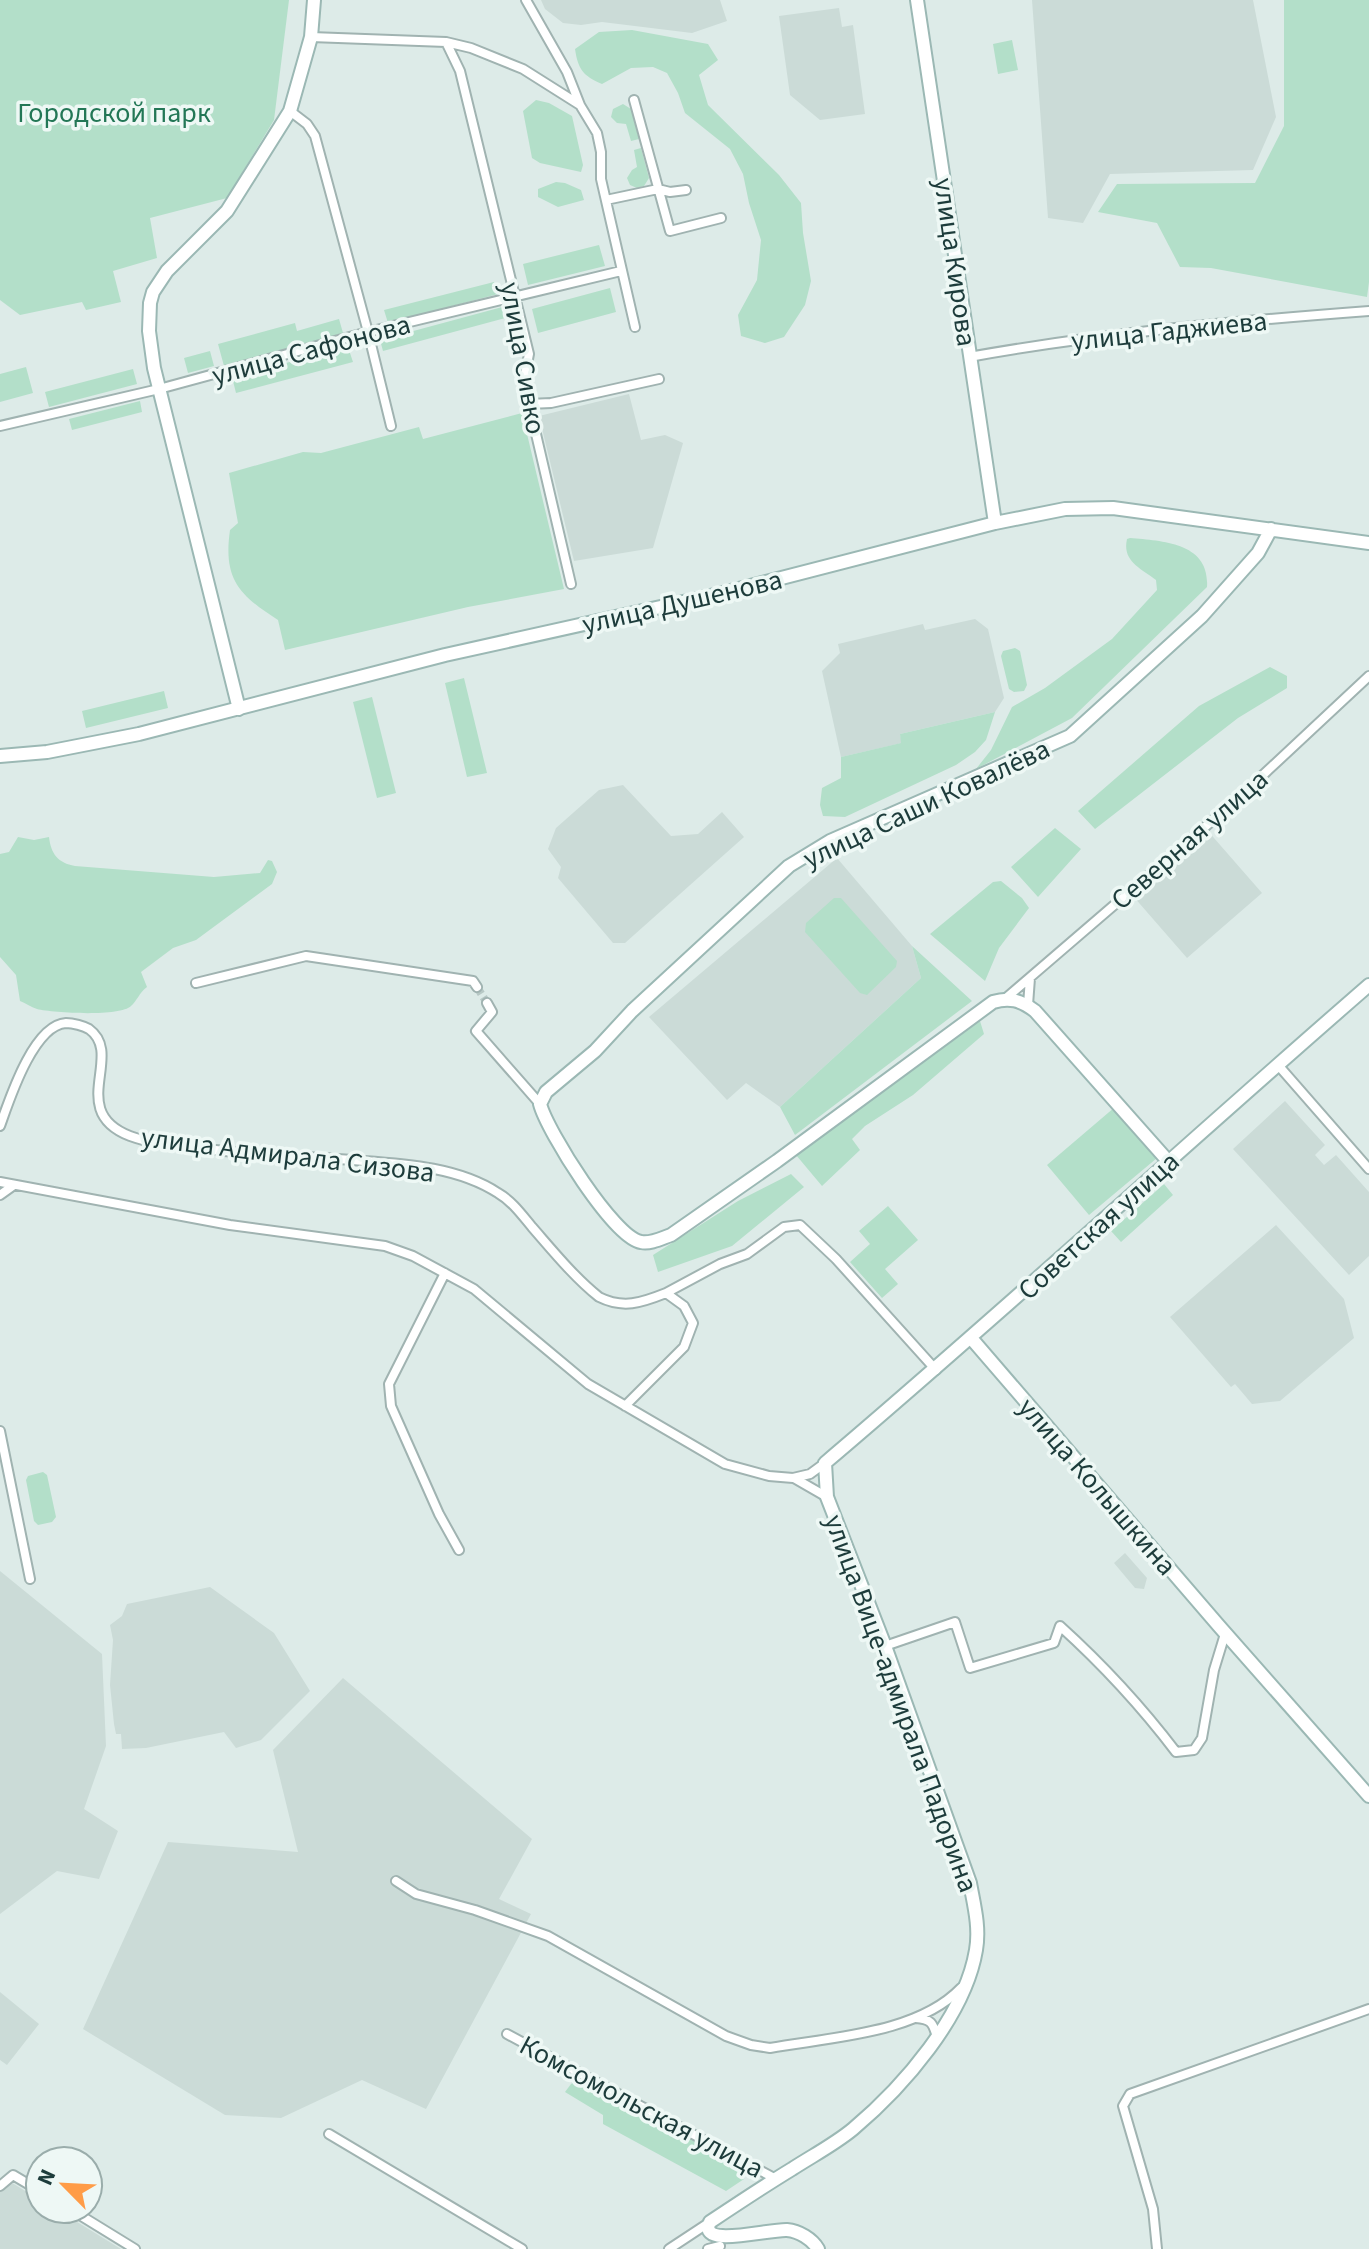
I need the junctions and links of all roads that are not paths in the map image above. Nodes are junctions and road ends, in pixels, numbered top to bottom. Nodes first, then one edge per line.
1 (314, 0) edge
2 (526, 0) edge
3 (917, 0) edge
4 (311, 37) junction
5 (446, 42) junction
6 (634, 100) dead end
7 (580, 105) junction
8 (290, 111) junction
9 (658, 189) junction
10 (686, 190) dead end
11 (606, 200) junction
12 (721, 218) dead end
13 (621, 271) junction
14 (515, 297) junction
15 (1369, 311) edge
16 (635, 327) dead end
17 (368, 332) junction
18 (969, 357) junction
19 (659, 379) dead end
20 (159, 389) junction
21 (529, 404) junction
22 (0, 426) edge
23 (391, 426) dead end
24 (995, 523) junction
25 (1271, 529) junction
26 (1369, 543) edge
27 (571, 584) dead end
28 (1369, 676) edge
29 (239, 709) junction
30 (0, 756) edge
31 (1030, 978) junction
32 (196, 983) dead end
33 (1369, 985) edge
34 (477, 987) tunnel mouth
35 (1006, 998) junction
36 (487, 1003) dead end
37 (1028, 1005) junction
38 (1278, 1065) junction
39 (540, 1104) junction
40 (0, 1126) edge
41 (1168, 1161) junction
42 (1369, 1169) edge
43 (0, 1182) edge
44 (14, 1185) junction
45 (0, 1195) edge
46 (445, 1273) junction
47 (666, 1293) junction
48 (971, 1338) junction
49 (936, 1370) junction
50 (625, 1406) junction
51 (0, 1431) edge
52 (825, 1463) junction
53 (793, 1478) junction
54 (827, 1497) junction
55 (459, 1550) dead end
56 (30, 1579) dead end
57 (1225, 1634) junction
58 (885, 1646) junction
59 (1369, 1796) edge
60 (396, 1881) dead end
61 (965, 1984) junction
62 (1369, 2009) edge
63 (915, 2018) junction
64 (507, 2034) dead end
65 (937, 2037) junction
66 (329, 2134) dead end
67 (776, 2179) junction
68 (24, 2182) edge
69 (0, 2186) edge
70 (710, 2222) junction
71 (96, 2225) edge
72 (714, 2248) edge
73 (135, 2249) edge
74 (522, 2249) edge
75 (669, 2249) edge
76 (818, 2249) edge
77 (1157, 2249) edge

1 - 4 street
2 - 7 street
3 - 18 street, улица Кирова
4 - 5 street
4 - 8 street
5 - 7 street
5 - 14 street, улица Сивко
6 - 9 street
7 - 11 street
8 - 17 street
8 - 20 street
9 - 10 street
9 - 11 street
9 - 12 street
11 - 13 street
13 - 14 street, улица Сафонова
13 - 16 street
14 - 17 street, улица Сафонова
14 - 21 street, улица Сивко
15 - 18 street, улица Гаджиева
17 - 20 street, улица Сафонова
17 - 23 street
18 - 24 street, улица Кирова
19 - 21 street
20 - 22 street, улица Сафонова
20 - 29 street
21 - 27 street, улица Сивко
24 - 25 street, улица Душенова
24 - 29 street, улица Душенова
25 - 26 street, улица Душенова
25 - 39 street, улица Саши Ковалёва
28 - 31 street, Северная улица
29 - 30 street, улица Душенова
31 - 35 street, Северная улица
31 - 37 street
32 - 34 street
33 - 38 street, Советская улица
35 - 37 street
35 - 39 street
36 - 39 street
37 - 41 street
38 - 41 street, Советская улица
38 - 42 street
40 - 47 street, улица Адмирала Сизова
41 - 48 street, Советская улица
43 - 44 street, улица Вице-адмирала Падорина
44 - 45 street
44 - 46 street, улица Вице-адмирала Падорина
46 - 50 street, улица Вице-адмирала Падорина
46 - 55 street
47 - 49 street
47 - 50 street
48 - 49 street, Советская улица
48 - 57 street, улица Колышкина
49 - 52 street, Советская улица
50 - 53 street, улица Вице-адмирала Падорина
51 - 56 street
52 - 53 street
52 - 54 street, улица Вице-адмирала Падорина
53 - 54 street, улица Вице-адмирала Падорина
54 - 58 street, улица Вице-адмирала Падорина
57 - 58 street
57 - 59 street, улица Колышкина
58 - 61 street, улица Вице-адмирала Падорина
60 - 63 street
61 - 63 street
61 - 65 street, улица Вице-адмирала Падорина
62 - 77 street
63 - 65 street
64 - 67 street, Комсомольская улица
65 - 67 street, улица Вице-адмирала Падорина
66 - 74 street
67 - 70 street, улица Вице-адмирала Падорина
68 - 69 street
70 - 72 street
70 - 75 street
71 - 73 street
72 - 76 street

